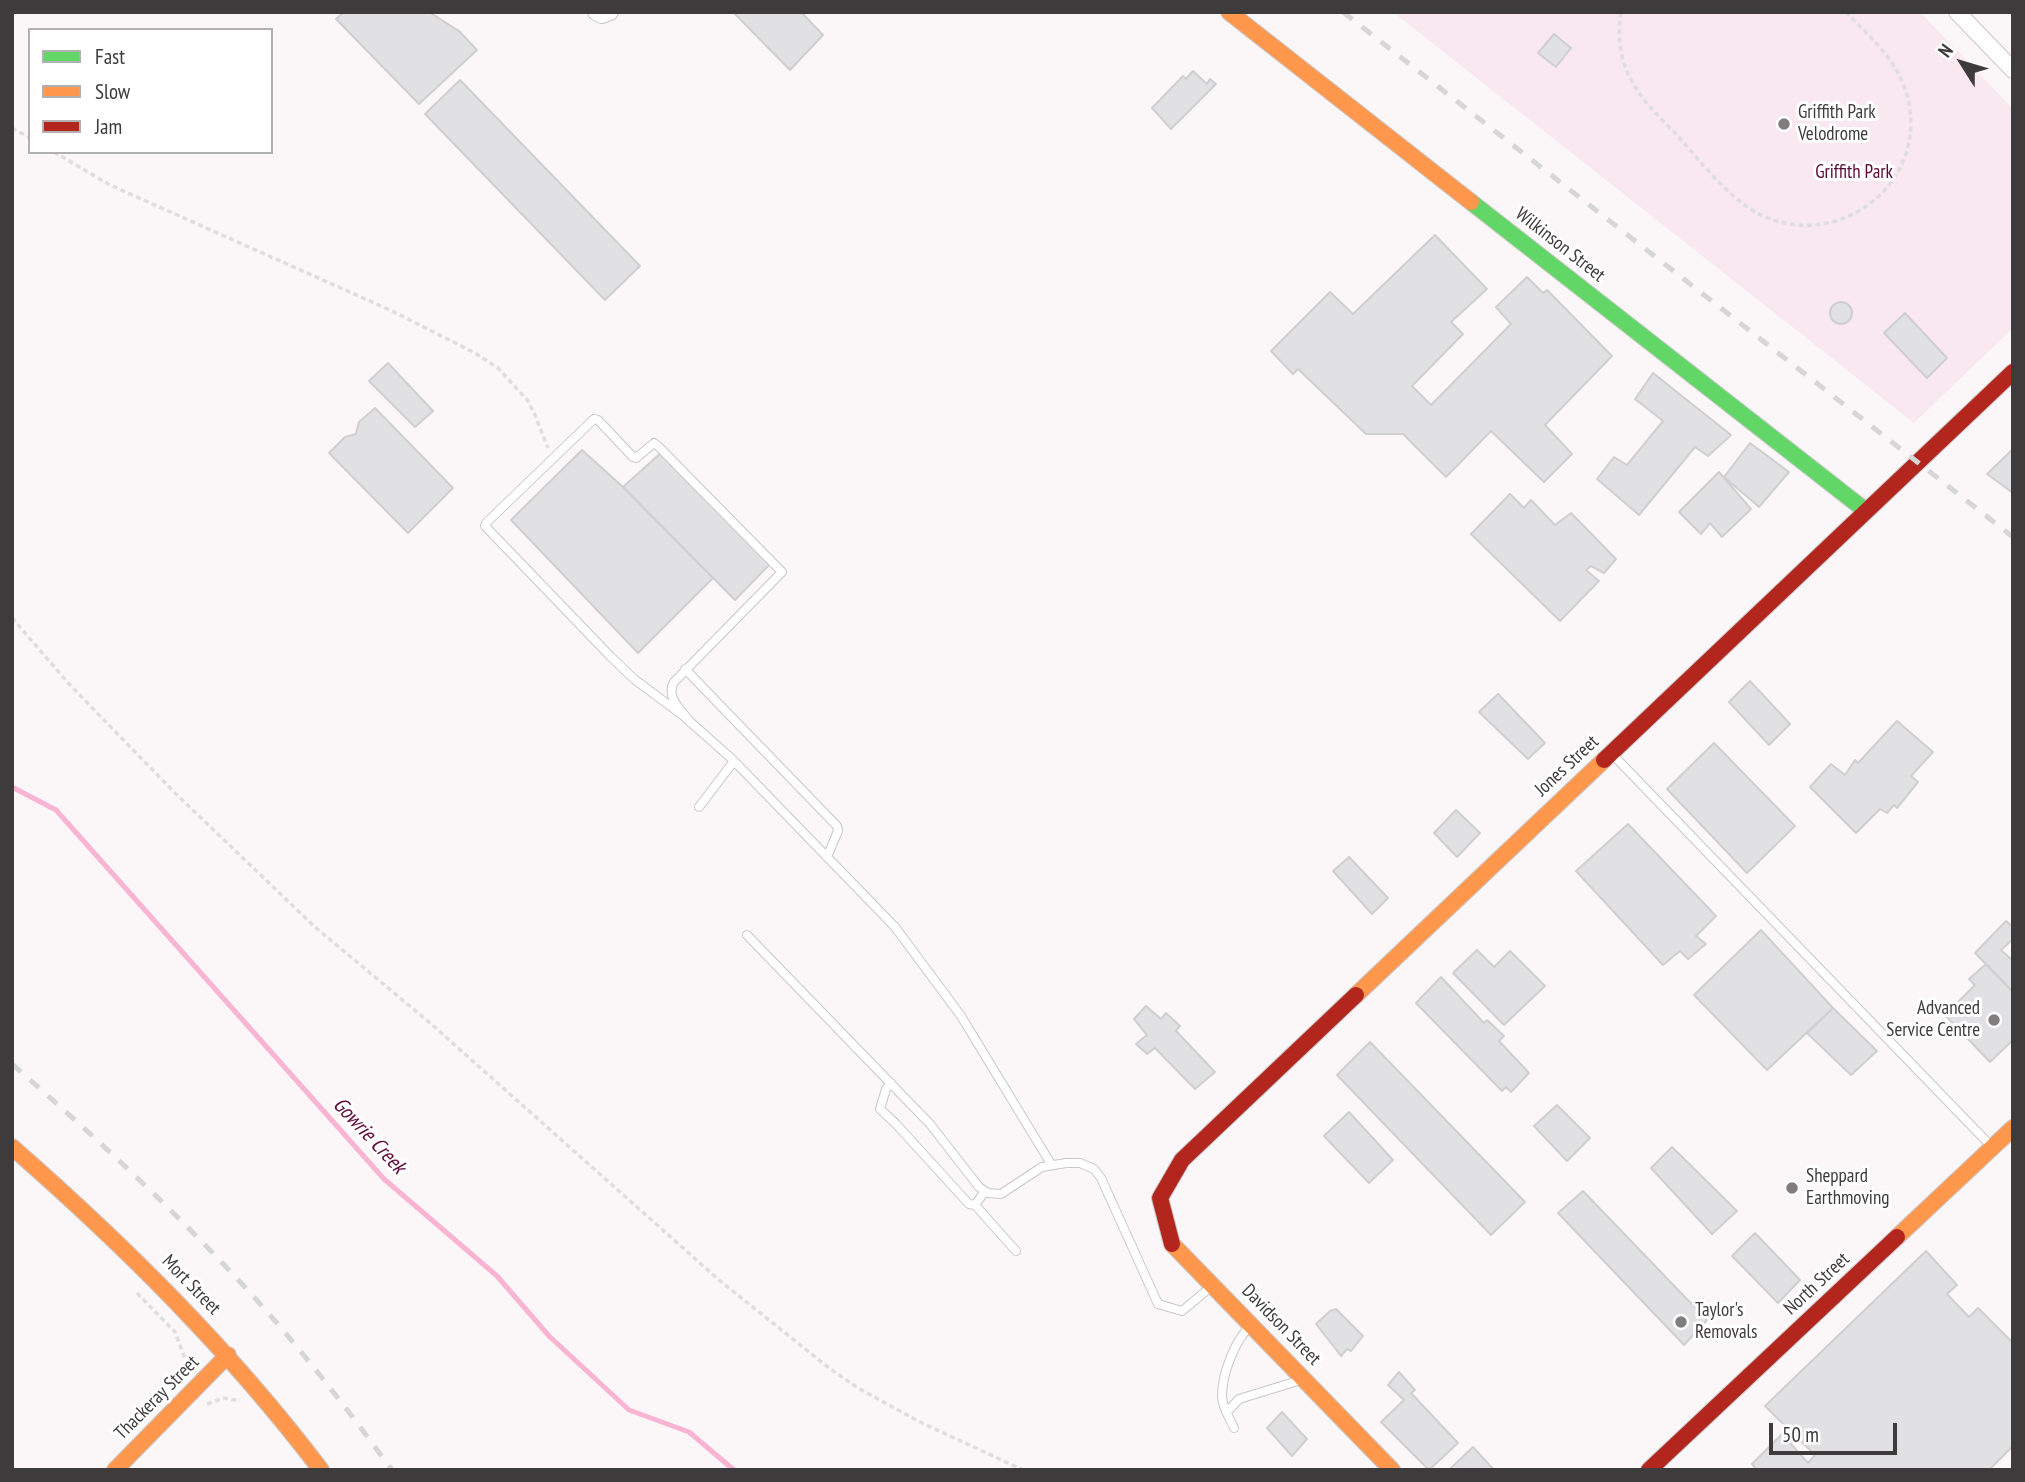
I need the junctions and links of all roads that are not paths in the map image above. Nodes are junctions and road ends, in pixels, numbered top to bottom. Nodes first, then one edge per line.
1 (596, 12) edge
2 (610, 12) edge
3 (1229, 12) edge
4 (1957, 12) edge
5 (2013, 70) edge
6 (2013, 372) edge
7 (1866, 511) junction
8 (685, 669) junction
9 (691, 723) junction
10 (1611, 753) junction
11 (734, 761) junction
12 (699, 807) dead end
13 (827, 857) junction
14 (747, 935) dead end
15 (891, 1083) junction
16 (2013, 1128) edge
17 (12, 1147) edge
18 (1992, 1147) junction
19 (1051, 1164) junction
20 (985, 1191) junction
21 (1160, 1198) joint
22 (975, 1205) junction
23 (1016, 1251) dead end
24 (1213, 1286) junction
25 (1251, 1325) junction
26 (228, 1355) junction
27 (1303, 1378) junction
28 (1227, 1412) junction
29 (1234, 1428) dead end
30 (115, 1470) edge
31 (321, 1470) edge
32 (1392, 1470) edge
33 (1649, 1470) edge

1 - 2 street
3 - 7 street, Wilkinson Street
4 - 5 street
6 - 7 street, Jones Street
7 - 10 street, Jones Street
8 - 9 lane
8 - 9 lane
8 - 13 lane
9 - 11 lane
10 - 18 lane
10 - 21 street, Jones Street
11 - 12 lane
11 - 13 lane
13 - 19 lane
14 - 15 lane
15 - 20 lane
15 - 22 lane
16 - 18 street, North Street
17 - 26 street, Mort Street
18 - 33 street, North Street
19 - 20 lane
19 - 24 lane
20 - 22 lane
21 - 24 street, Davidson Street
22 - 23 lane
24 - 25 street, Davidson Street
25 - 27 street, Davidson Street
25 - 28 lane
26 - 30 street, Thackeray Street
26 - 31 street, Mort Street
27 - 28 lane
27 - 32 street, Davidson Street
28 - 29 lane

